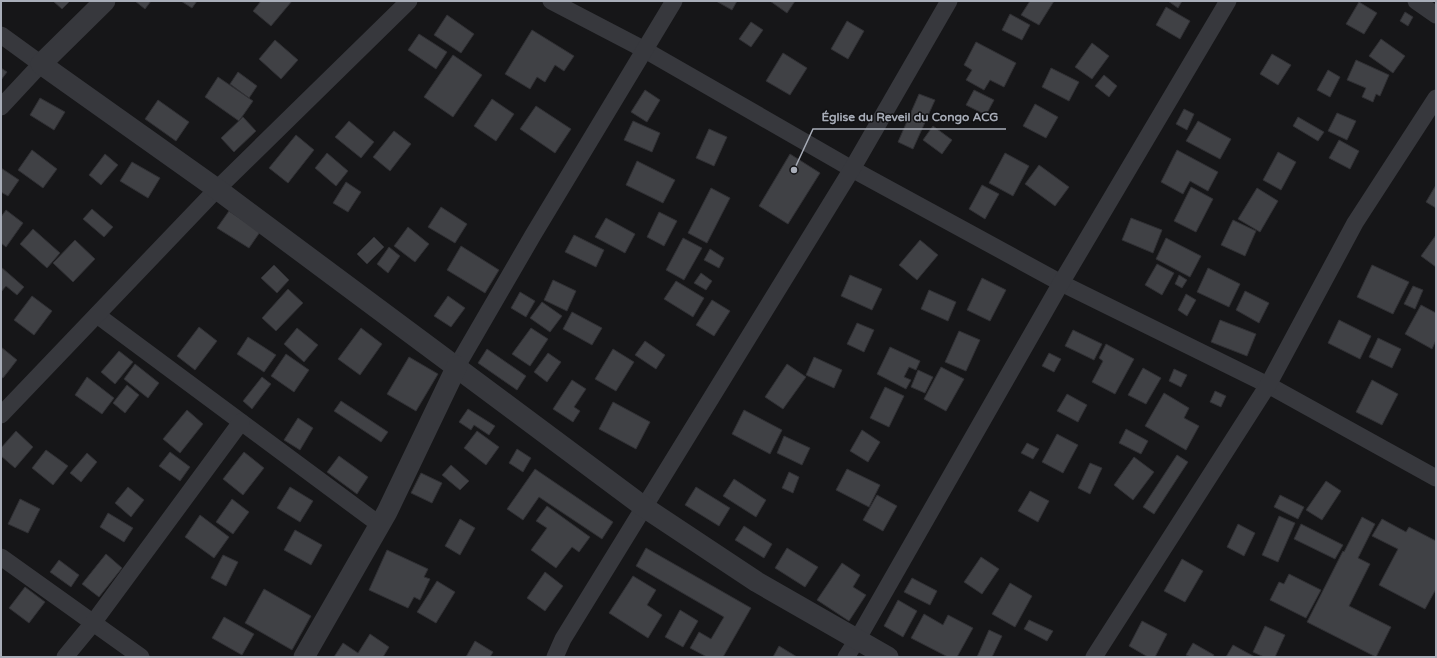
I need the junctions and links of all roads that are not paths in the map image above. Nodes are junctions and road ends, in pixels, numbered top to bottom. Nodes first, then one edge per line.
1 (105, 1) edge
2 (409, 1) edge
3 (551, 1) edge
4 (674, 1) edge
5 (949, 1) edge
6 (1228, 1) edge
7 (1416, 1) edge
8 (1436, 15) edge
9 (1, 35) edge
10 (645, 50) junction
11 (41, 64) junction
12 (1436, 98) edge
13 (1, 107) edge
14 (852, 169) junction
15 (217, 189) junction
16 (1061, 283) junction
17 (97, 315) junction
18 (457, 366) junction
19 (1268, 385) junction
20 (1, 416) edge
21 (241, 422) junction
22 (1436, 478) edge
23 (644, 507) junction
24 (380, 525) junction
25 (1, 557) edge
26 (93, 623) junction
27 (852, 649) edge
28 (65, 657) edge
29 (141, 657) edge
30 (304, 657) edge
31 (555, 657) edge
32 (888, 657) edge
33 (1094, 657) edge

1 - 11 street
2 - 15 street
3 - 10 street
4 - 10 street
5 - 14 street
6 - 16 street
7 - 8 street
9 - 11 street
10 - 14 street
10 - 18 street
11 - 13 street
11 - 15 street
12 - 19 street
14 - 16 street
14 - 23 street
15 - 17 street
15 - 18 street
16 - 19 street
16 - 27 street
17 - 20 street
17 - 21 street
18 - 23 street
18 - 24 street
19 - 22 street
19 - 33 street
21 - 24 street
21 - 26 street
23 - 27 street
23 - 31 street
24 - 30 street
25 - 26 street
26 - 28 street
26 - 29 street
27 - 32 street

